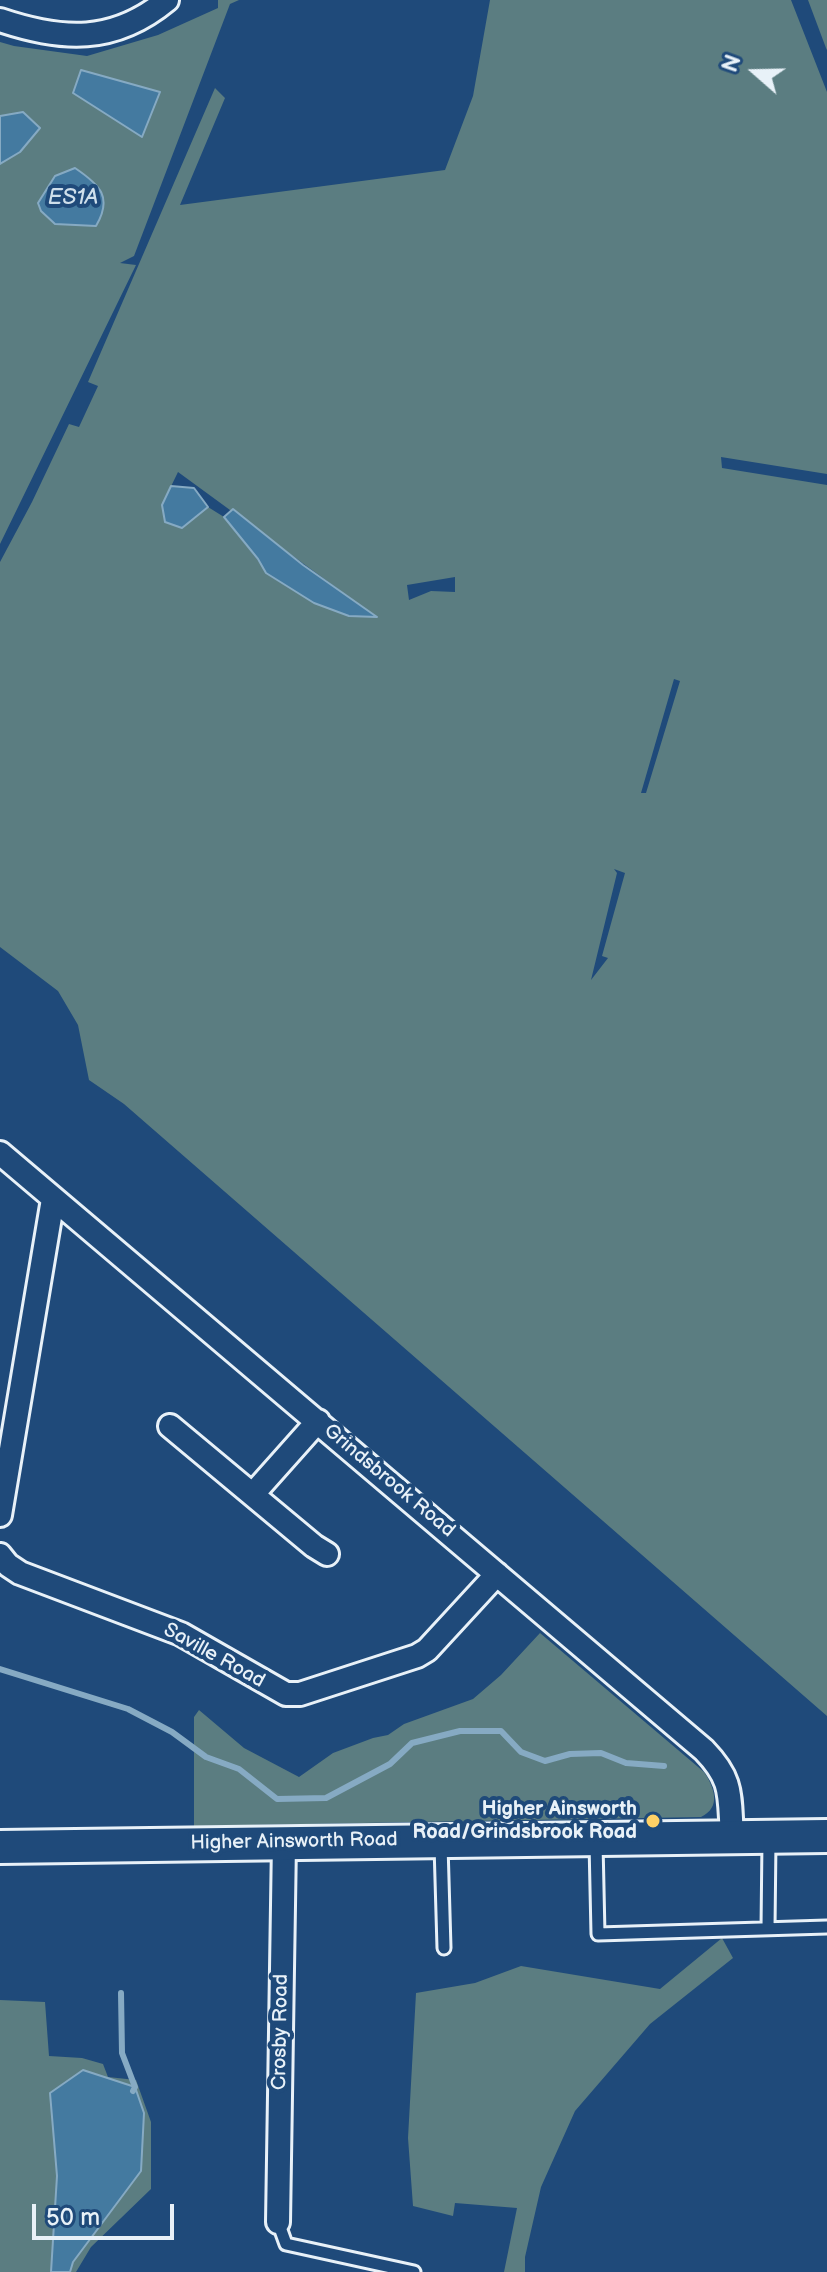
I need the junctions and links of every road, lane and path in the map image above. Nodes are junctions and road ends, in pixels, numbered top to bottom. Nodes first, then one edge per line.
1 (167, 0) edge
2 (0, 20) edge
3 (0, 1153) edge
4 (53, 1199) junction
5 (318, 1421) junction
6 (170, 1426) dead end
7 (253, 1494) junction
8 (0, 1515) edge
9 (327, 1554) dead end
10 (0, 1555) edge
11 (497, 1574) junction
12 (732, 1836) junction
13 (769, 1836) junction
14 (827, 1836) edge
15 (596, 1838) junction
16 (441, 1840) junction
17 (284, 1842) junction
18 (0, 1847) edge
19 (827, 1927) edge
20 (768, 1928) junction
21 (444, 1948) dead end
22 (278, 2222) joint
23 (414, 2272) edge

1 - 2 street
3 - 4 street, Grindsbrook Road
4 - 5 street, Grindsbrook Road
4 - 8 street
5 - 7 street
5 - 11 street, Grindsbrook Road
6 - 7 street
7 - 9 street
10 - 11 street, Saville Road
11 - 12 street, Grindsbrook Road
12 - 13 main road, Higher Ainsworth Road
12 - 15 main road, Higher Ainsworth Road
13 - 14 main road, Higher Ainsworth Road
13 - 20 lane
15 - 16 main road, Higher Ainsworth Road
15 - 20 lane
16 - 17 main road, Higher Ainsworth Road
16 - 21 lane
17 - 18 main road, Higher Ainsworth Road
17 - 22 street, Crosby Road
19 - 20 lane
22 - 23 lane

